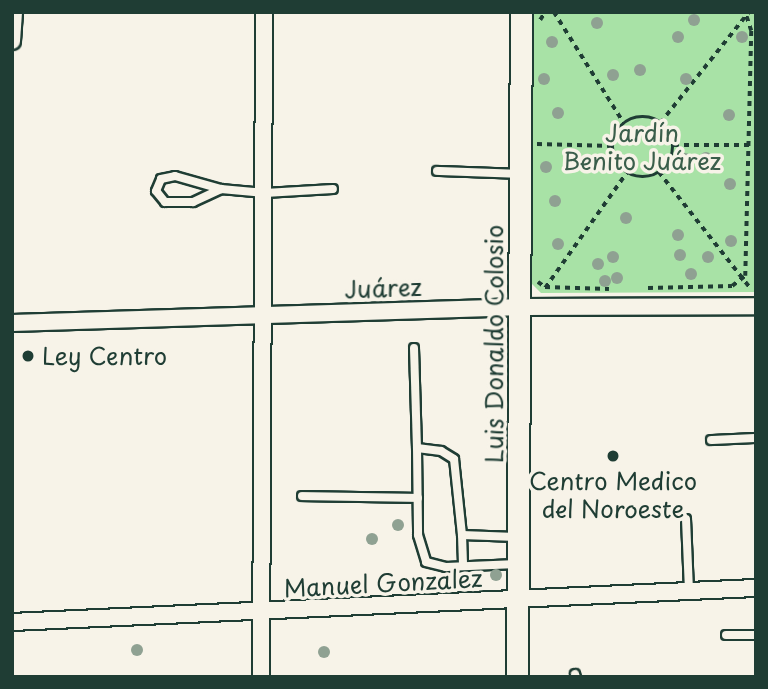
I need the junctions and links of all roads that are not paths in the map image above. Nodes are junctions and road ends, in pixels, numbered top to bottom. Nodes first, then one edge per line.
1 (14, 12) edge
2 (264, 12) edge
3 (529, 18) edge
4 (12, 41) edge
5 (437, 170) dead end
6 (521, 175) junction
7 (221, 189) junction
8 (333, 189) dead end
9 (265, 193) junction
10 (755, 299) edge
11 (522, 307) junction
12 (264, 314) junction
13 (12, 323) edge
14 (414, 348) dead end
15 (756, 438) edge
16 (711, 440) dead end
17 (416, 448) junction
18 (302, 496) dead end
19 (418, 498) junction
20 (686, 519) dead end
21 (462, 535) junction
22 (519, 537) junction
23 (518, 564) junction
24 (463, 565) junction
25 (756, 588) edge
26 (689, 591) junction
27 (517, 599) junction
28 (264, 612) junction
29 (12, 622) edge
30 (726, 635) dead end
31 (756, 635) edge
32 (261, 677) edge
33 (517, 677) edge

1 - 4 street
2 - 9 street
3 - 6 main road, Luis Donaldo Colosio
5 - 6 lane
6 - 11 main road, Luis Donaldo Colosio
7 - 7 lane
7 - 9 lane
8 - 9 lane
9 - 12 street
10 - 11 street, Juárez
11 - 12 street, Juárez
11 - 22 main road, Luis Donaldo Colosio
12 - 13 street, Juárez
12 - 28 street
14 - 17 lane
15 - 16 lane
17 - 19 lane
17 - 21 lane
18 - 19 lane
19 - 24 lane
20 - 26 lane
21 - 22 lane
21 - 24 lane
22 - 23 main road, Luis Donaldo Colosio
23 - 24 lane
23 - 27 main road, Luis Donaldo Colosio
25 - 26 street, Manuel Gonzalez
26 - 27 street, Manuel Gonzalez
27 - 28 street, Manuel Gonzalez
27 - 33 main road, Luis Donaldo Colosio
28 - 29 street, Manuel Gonzalez
28 - 32 street
30 - 31 lane

